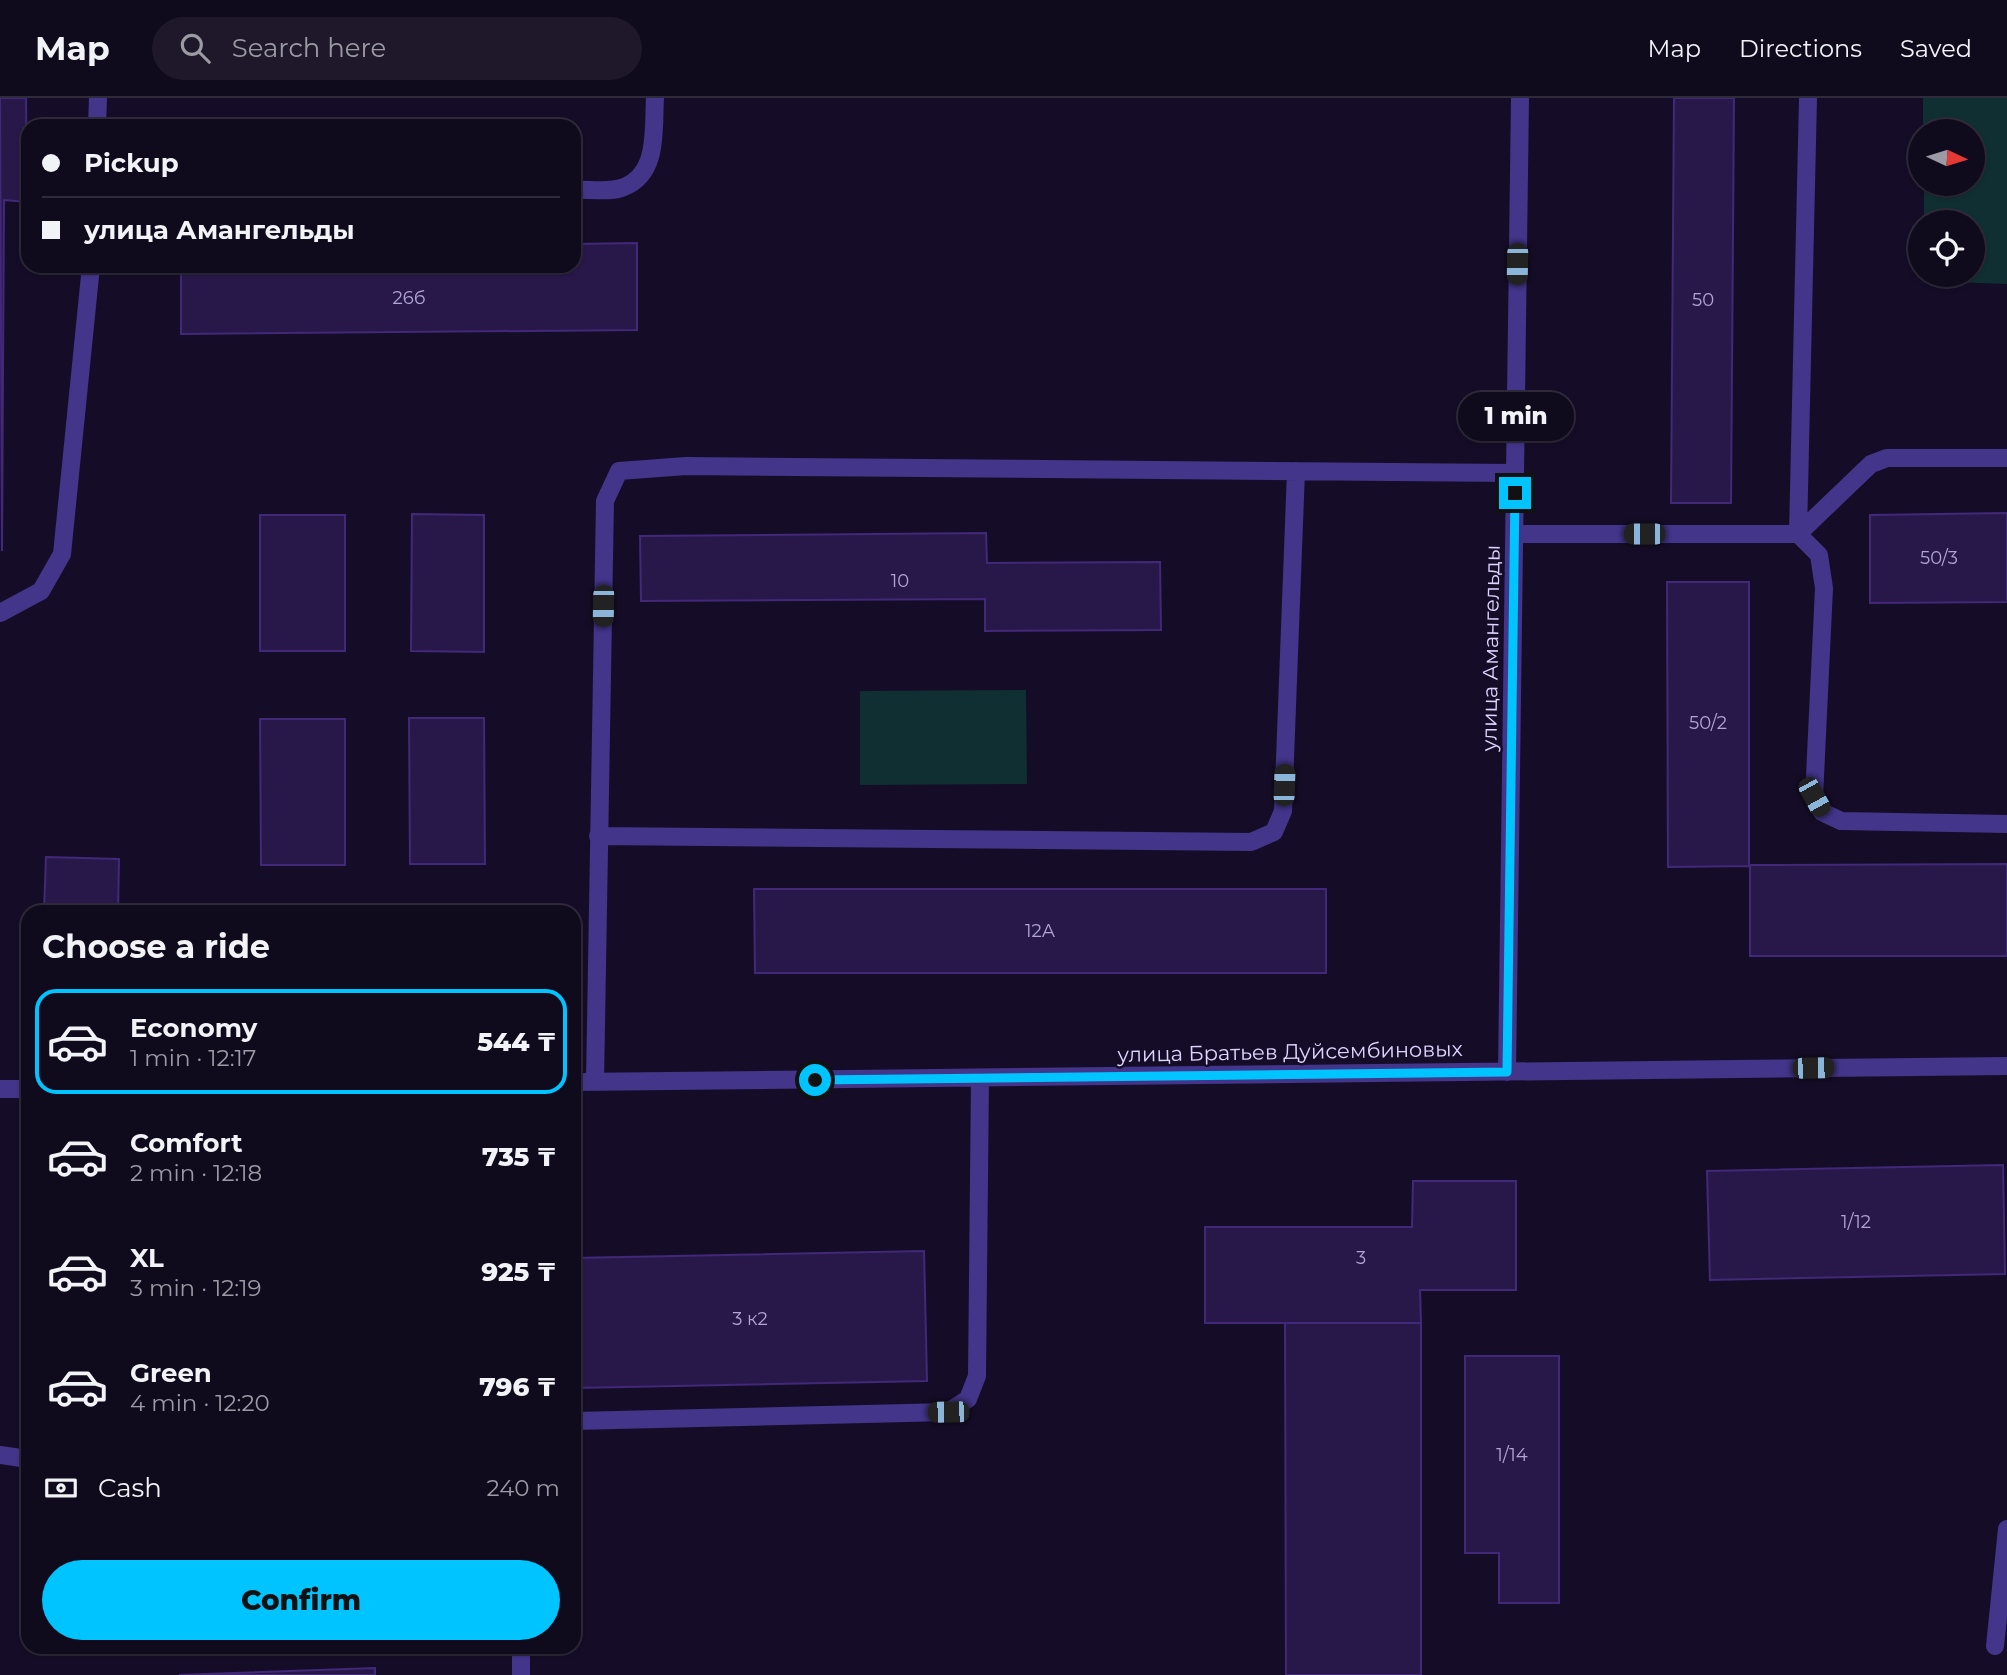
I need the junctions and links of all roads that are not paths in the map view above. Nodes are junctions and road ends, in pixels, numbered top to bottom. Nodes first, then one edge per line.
1 (97, 98) edge
2 (654, 98) edge
3 (1520, 98) edge
4 (1808, 98) edge
5 (97, 119) edge
6 (581, 190) edge
7 (90, 273) edge
8 (2007, 458) edge
9 (1296, 471) junction
10 (1514, 473) junction
11 (1515, 534) junction
12 (1798, 534) junction
13 (0, 613) edge
14 (2007, 824) edge
15 (598, 836) junction
16 (2007, 1066) edge
17 (1507, 1072) junction
18 (980, 1078) junction
19 (581, 1082) edge
20 (595, 1082) junction
21 (21, 1089) edge
22 (0, 1090) edge
23 (581, 1421) edge
24 (0, 1455) edge
25 (21, 1458) edge
26 (2007, 1529) edge
27 (1995, 1646) dead end
28 (521, 1654) edge
29 (521, 1675) edge

1 - 5 street
2 - 6 street
3 - 10 street, улица Амангельды
4 - 12 street
7 - 13 street
8 - 12 street
9 - 10 street
9 - 15 street
9 - 15 street
10 - 11 street, улица Амангельды
11 - 12 street
11 - 17 street, улица Амангельды
12 - 14 street
15 - 20 street
16 - 17 street, улица Братьев Дуйсембиновых
17 - 18 street, улица Братьев Дуйсембиновых
18 - 20 street, улица Братьев Дуйсембиновых
18 - 23 street
19 - 20 street, улица Братьев Дуйсембиновых
21 - 22 street
24 - 25 street
26 - 27 street
28 - 29 street

